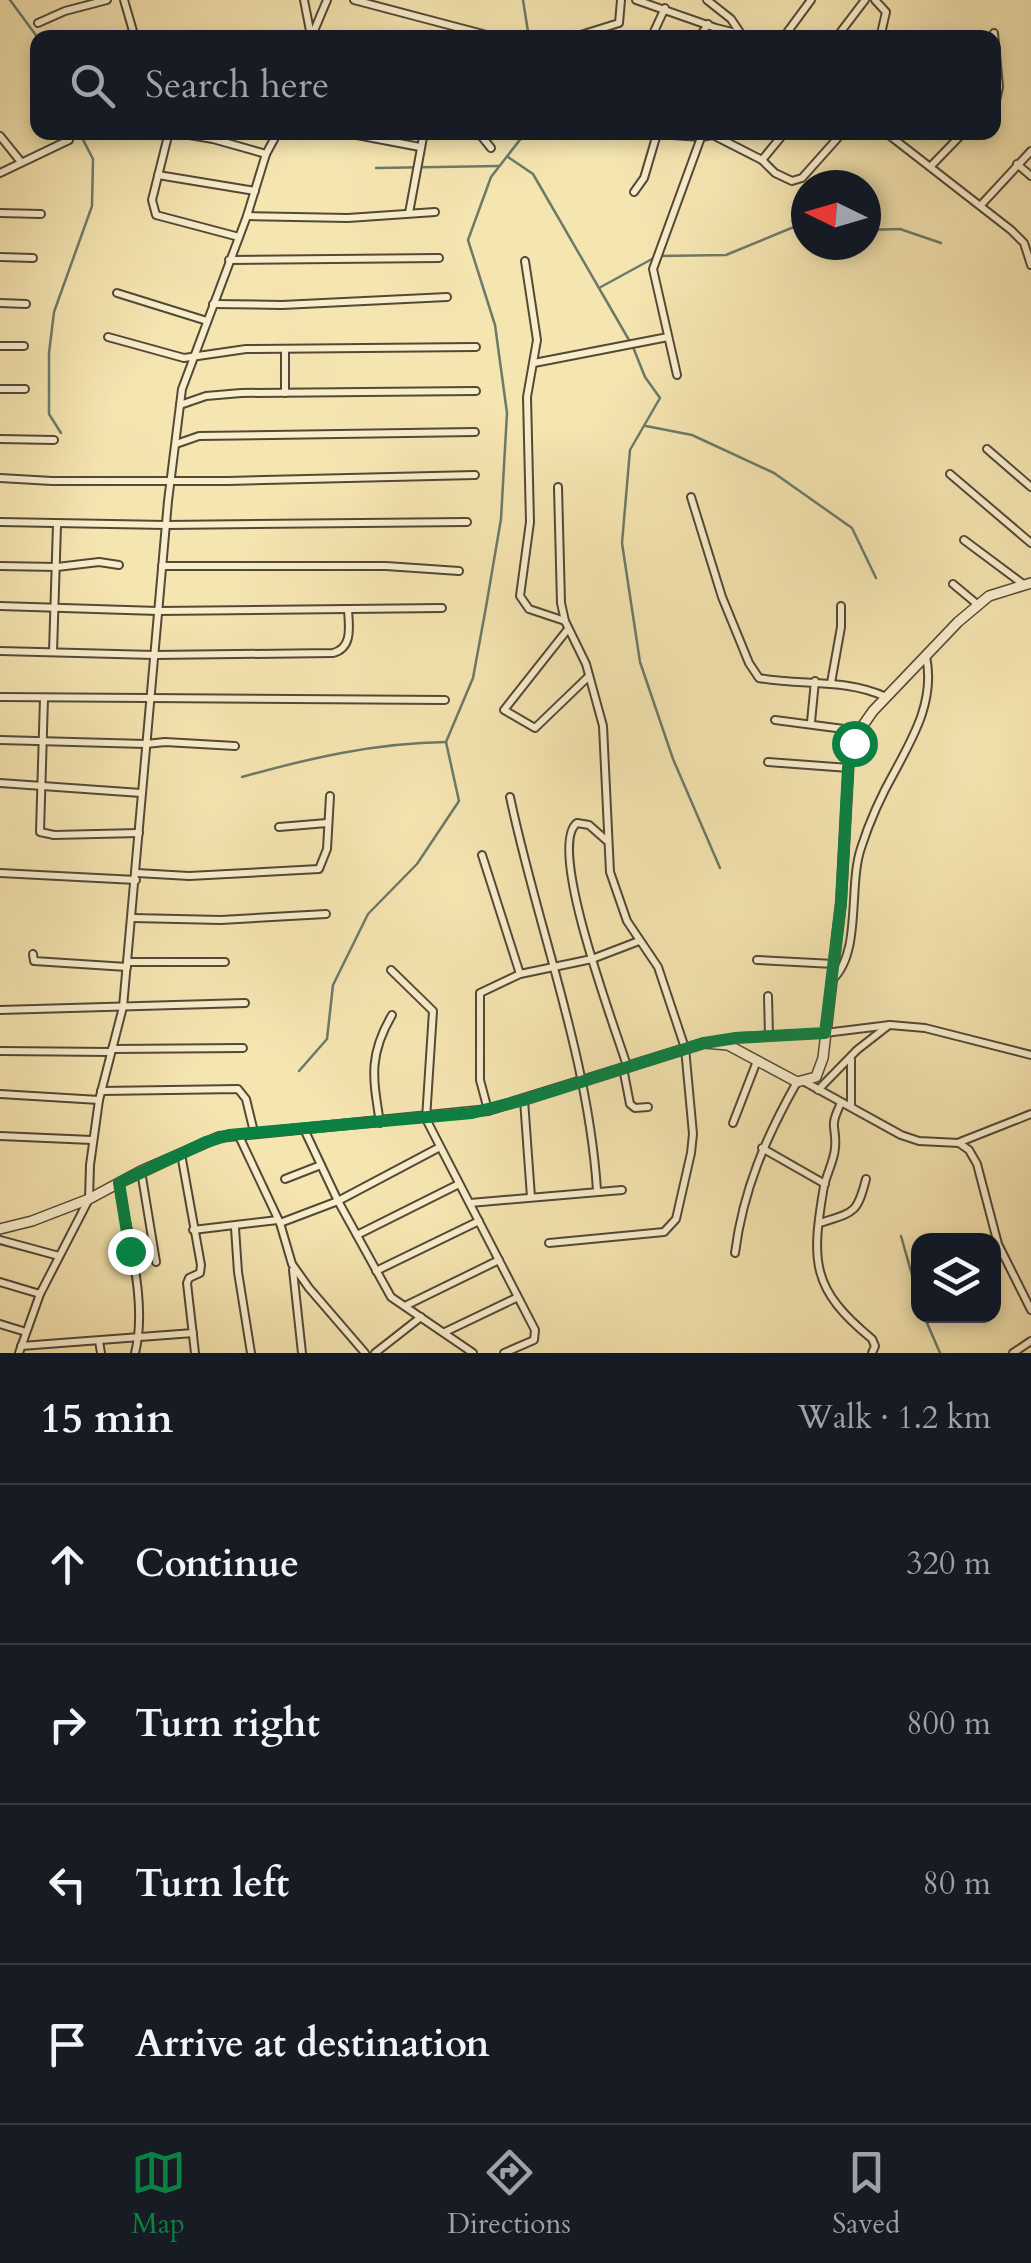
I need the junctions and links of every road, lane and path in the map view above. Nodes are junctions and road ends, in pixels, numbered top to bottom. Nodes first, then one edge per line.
1 (106, 0) edge
2 (124, 0) edge
3 (304, 0) edge
4 (327, 0) edge
5 (354, 0) edge
6 (620, 0) edge
7 (636, 0) edge
8 (707, 0) edge
9 (811, 0) edge
10 (864, 0) edge
11 (876, 0) edge
12 (665, 8) junction
13 (38, 23) dead end
14 (708, 24) junction
15 (133, 30) edge
16 (310, 30) edge
17 (315, 30) edge
18 (470, 30) edge
19 (597, 30) edge
20 (655, 30) edge
21 (704, 30) edge
22 (732, 30) edge
23 (739, 30) edge
24 (789, 30) edge
25 (842, 30) edge
26 (882, 30) edge
27 (0, 136) edge
28 (69, 140) dead end
29 (168, 140) edge
30 (217, 140) edge
31 (274, 140) edge
32 (386, 140) edge
33 (422, 140) edge
34 (484, 140) edge
35 (655, 140) edge
36 (700, 140) edge
37 (723, 140) edge
38 (778, 140) edge
39 (837, 140) edge
40 (896, 140) edge
41 (956, 140) edge
42 (420, 146) junction
43 (490, 148) dead end
44 (1031, 151) edge
45 (266, 154) junction
46 (762, 160) junction
47 (21, 162) junction
48 (1017, 164) junction
49 (932, 166) junction
50 (0, 173) edge
51 (158, 176) junction
52 (1031, 176) edge
53 (255, 192) junction
54 (634, 192) dead end
55 (981, 205) junction
56 (435, 212) dead end
57 (0, 213) edge
58 (41, 214) dead end
59 (410, 214) junction
60 (247, 216) junction
61 (239, 237) junction
62 (0, 258) edge
63 (33, 258) dead end
64 (439, 258) dead end
65 (229, 260) junction
66 (525, 261) dead end
67 (1031, 264) edge
68 (117, 293) dead end
69 (447, 297) dead end
70 (0, 303) edge
71 (26, 304) dead end
72 (213, 304) junction
73 (207, 321) junction
74 (668, 337) junction
75 (108, 338) dead end
76 (0, 346) edge
77 (24, 346) dead end
78 (476, 347) dead end
79 (284, 349) junction
80 (193, 358) junction
81 (534, 362) junction
82 (676, 375) dead end
83 (0, 389) edge
84 (25, 389) dead end
85 (476, 391) dead end
86 (284, 394) junction
87 (179, 406) junction
88 (475, 432) dead end
89 (0, 438) edge
90 (54, 440) dead end
91 (175, 445) junction
92 (986, 449) dead end
93 (950, 474) dead end
94 (474, 476) dead end
95 (0, 478) edge
96 (170, 480) junction
97 (558, 487) dead end
98 (1031, 487) edge
99 (691, 497) dead end
100 (0, 522) edge
101 (467, 522) dead end
102 (56, 524) junction
103 (166, 525) junction
104 (964, 540) dead end
105 (1031, 544) edge
106 (0, 566) edge
107 (119, 566) dead end
108 (162, 566) junction
109 (58, 567) junction
110 (459, 571) dead end
111 (953, 584) dead end
112 (1027, 584) edge
113 (977, 604) junction
114 (0, 606) edge
115 (841, 606) dead end
116 (442, 608) dead end
117 (56, 610) junction
118 (348, 610) junction
119 (158, 611) junction
120 (564, 621) junction
121 (568, 630) junction
122 (0, 652) edge
123 (53, 652) junction
124 (154, 655) junction
125 (925, 655) junction
126 (589, 676) junction
127 (816, 681) junction
128 (830, 683) junction
129 (0, 697) edge
130 (886, 697) junction
131 (44, 698) junction
132 (149, 700) junction
133 (445, 700) dead end
134 (775, 720) dead end
135 (810, 722) junction
136 (859, 731) junction
137 (0, 740) edge
138 (42, 742) junction
139 (146, 744) junction
140 (235, 746) dead end
141 (768, 762) dead end
142 (848, 768) junction
143 (0, 783) edge
144 (43, 787) junction
145 (141, 793) junction
146 (330, 796) dead end
147 (510, 798) dead end
148 (327, 822) junction
149 (279, 827) dead end
150 (140, 833) junction
151 (607, 840) junction
152 (482, 855) dead end
153 (0, 872) edge
154 (136, 876) junction
155 (326, 914) dead end
156 (132, 918) junction
157 (640, 942) junction
158 (34, 954) dead end
159 (592, 959) junction
160 (757, 960) dead end
161 (225, 962) dead end
162 (127, 964) junction
163 (834, 964) junction
164 (555, 968) junction
165 (391, 970) dead end
166 (520, 974) junction
167 (832, 980) junction
168 (768, 996) dead end
169 (245, 1003) dead end
170 (122, 1007) junction
171 (0, 1010) edge
172 (392, 1015) dead end
173 (890, 1025) junction
174 (825, 1033) junction
175 (770, 1036) junction
176 (720, 1043) junction
177 (243, 1048) dead end
178 (685, 1048) junction
179 (111, 1050) junction
180 (0, 1051) edge
181 (1031, 1054) edge
182 (851, 1058) junction
183 (757, 1061) junction
184 (625, 1067) junction
185 (584, 1080) junction
186 (801, 1082) junction
187 (818, 1090) junction
188 (101, 1091) junction
189 (0, 1094) edge
190 (99, 1100) junction
191 (524, 1100) junction
192 (840, 1103) junction
193 (648, 1107) dead end
194 (851, 1108) junction
195 (488, 1110) junction
196 (1031, 1114) edge
197 (426, 1119) junction
198 (380, 1122) junction
199 (734, 1123) dead end
200 (304, 1129) junction
201 (254, 1132) junction
202 (237, 1133) junction
203 (0, 1136) edge
204 (92, 1140) junction
205 (958, 1143) junction
206 (440, 1147) junction
207 (762, 1148) junction
208 (181, 1152) junction
209 (322, 1165) junction
210 (141, 1171) junction
211 (285, 1179) dead end
212 (866, 1179) dead end
213 (119, 1183) junction
214 (458, 1184) junction
215 (824, 1184) junction
216 (597, 1190) junction
217 (622, 1190) dead end
218 (531, 1197) junction
219 (89, 1199) junction
220 (338, 1201) junction
221 (470, 1203) junction
222 (479, 1221) junction
223 (279, 1222) junction
224 (820, 1223) junction
225 (235, 1228) junction
226 (0, 1229) edge
227 (193, 1230) junction
228 (357, 1234) junction
229 (0, 1240) edge
230 (549, 1243) dead end
231 (735, 1253) dead end
232 (59, 1256) junction
233 (499, 1260) junction
234 (156, 1262) dead end
235 (292, 1264) junction
236 (376, 1271) junction
237 (0, 1282) edge
238 (40, 1294) junction
239 (516, 1298) junction
240 (404, 1307) junction
241 (1031, 1310) edge
242 (421, 1317) junction
243 (0, 1324) edge
244 (26, 1332) junction
245 (444, 1333) junction
246 (193, 1334) junction
247 (139, 1339) junction
248 (99, 1341) junction
249 (1031, 1341) edge
250 (20, 1349) edge
251 (100, 1353) edge
252 (135, 1353) edge
253 (195, 1353) edge
254 (251, 1353) edge
255 (302, 1353) edge
256 (365, 1353) edge
257 (375, 1353) edge
258 (473, 1353) edge
259 (504, 1353) edge
260 (872, 1353) edge
261 (1013, 1353) edge

1 - 13 street
2 - 15 street
3 - 16 street
4 - 17 street
5 - 18 street
6 - 19 street
7 - 12 street
8 - 23 street
9 - 24 street
10 - 25 street
11 - 26 street
12 - 14 street
12 - 20 street
14 - 21 street
14 - 22 street
27 - 47 street
28 - 47 street
29 - 51 street
30 - 45 street
31 - 45 street
32 - 42 street
33 - 42 street
34 - 43 street
35 - 54 street
36 - 74 street
37 - 46 street
38 - 46 street
39 - 46 street
40 - 49 street
41 - 49 street
42 - 59 street
44 - 48 street
45 - 53 street
47 - 50 street
48 - 52 street
48 - 55 street
49 - 55 street
51 - 53 street
51 - 61 street
53 - 60 street
55 - 67 street
56 - 59 street
57 - 58 street
59 - 60 street
60 - 61 street
61 - 65 street
62 - 63 street
64 - 65 street
65 - 72 street
66 - 81 street
68 - 73 street
69 - 72 street
70 - 71 street
72 - 73 street
73 - 80 street
74 - 81 street
74 - 82 street
75 - 80 street
76 - 77 street
78 - 79 street
79 - 80 street
79 - 86 street
80 - 87 street
81 - 120 street
83 - 84 street
85 - 86 street
86 - 87 street
87 - 91 street
88 - 91 street
89 - 90 street
91 - 96 street
92 - 98 street
93 - 105 street
94 - 96 street
95 - 96 street
96 - 103 street
97 - 120 street
99 - 127 street
100 - 102 street
101 - 103 street
102 - 103 street
102 - 109 street
103 - 108 street
104 - 112 street
106 - 109 street
107 - 109 street
108 - 110 street
108 - 119 street
109 - 117 street
111 - 113 street
112 - 113 street
113 - 125 street
114 - 117 street
115 - 128 street
116 - 118 street
117 - 119 street
117 - 123 street
118 - 119 street
118 - 124 street
119 - 124 street
120 - 121 street
121 - 126 street
121 - 126 street
122 - 123 street
123 - 124 street
124 - 132 street
125 - 130 street
125 - 167 street
126 - 151 street
127 - 128 street
127 - 135 street
128 - 130 street
129 - 131 street
130 - 136 street
131 - 132 street
131 - 138 street
132 - 133 street
132 - 139 street
134 - 135 street
135 - 136 street
136 - 142 street
137 - 138 street
138 - 139 street
138 - 144 street
139 - 140 street
139 - 145 street
141 - 142 street
142 - 163 street
143 - 144 street
144 - 145 street
144 - 150 street
145 - 150 street
146 - 148 street
147 - 164 street
148 - 149 street
148 - 154 street
150 - 154 street
151 - 157 street
151 - 159 street
152 - 166 street
153 - 154 street
154 - 156 street
155 - 156 street
156 - 162 street
157 - 159 street
157 - 178 street
158 - 162 street
159 - 164 street
159 - 184 street
160 - 163 street
161 - 162 street
162 - 170 street
163 - 167 street
164 - 166 street
164 - 185 street
165 - 197 street
166 - 195 street
167 - 174 street
168 - 175 street
169 - 170 street
170 - 171 street
170 - 179 street
172 - 198 street
173 - 174 street
173 - 181 street
173 - 182 street
174 - 175 street
174 - 186 street
175 - 176 street
176 - 178 street
176 - 183 street
177 - 179 street
178 - 184 street
178 - 230 street
179 - 180 street
179 - 188 street
182 - 187 street
182 - 194 street
183 - 186 street
183 - 199 street
184 - 185 street
184 - 193 street
185 - 191 street
185 - 216 street
186 - 187 street
186 - 207 street
187 - 192 street
188 - 190 street
188 - 201 street
189 - 190 street
190 - 204 street
191 - 195 street
191 - 218 street
192 - 194 street
192 - 215 street
194 - 205 street
195 - 197 street
196 - 205 street
197 - 198 street
197 - 206 street
198 - 200 street
200 - 201 street
200 - 209 street
201 - 202 street
202 - 208 street
202 - 223 street
203 - 204 street
204 - 219 street
205 - 241 street
206 - 214 street
206 - 220 street
207 - 215 street
207 - 231 street
208 - 210 street
208 - 227 street
209 - 211 street
209 - 220 street
210 - 213 street
210 - 234 street
212 - 224 street
213 - 219 street
213 - 247 street
214 - 221 street
214 - 228 street
215 - 224 street
216 - 217 street
216 - 218 street
218 - 221 street
219 - 226 street
219 - 232 street
220 - 223 street
220 - 228 street
221 - 222 street
222 - 233 street
222 - 236 street
223 - 225 street
223 - 235 street
224 - 260 street
225 - 227 street
225 - 254 street
227 - 246 street
228 - 236 street
229 - 232 street
232 - 238 street
233 - 239 street
233 - 240 street
235 - 255 street
235 - 256 street
236 - 240 street
237 - 238 street
238 - 244 street
239 - 245 street
239 - 259 street
240 - 242 street
242 - 245 street
242 - 257 street
243 - 244 street
244 - 250 street
245 - 258 street
246 - 247 street
246 - 253 street
247 - 248 street
247 - 252 street
248 - 250 street
248 - 251 street
249 - 261 street

